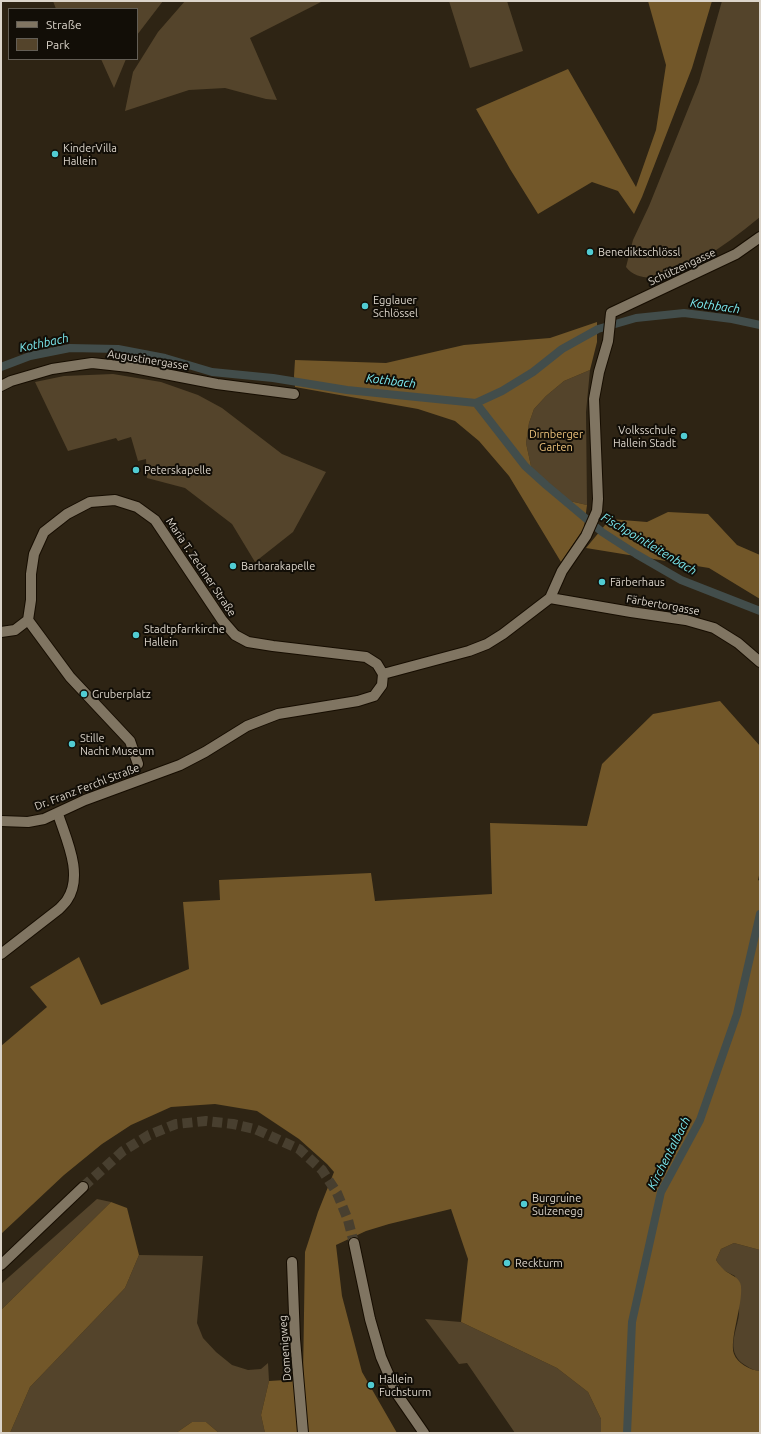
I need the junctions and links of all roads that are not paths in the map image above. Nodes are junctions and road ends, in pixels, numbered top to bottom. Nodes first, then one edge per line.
1 (760, 237) edge
2 (1, 386) edge
3 (294, 394) dead end
4 (550, 598) junction
5 (28, 620) junction
6 (1, 632) edge
7 (760, 662) edge
8 (382, 674) junction
9 (138, 764) dead end
10 (58, 814) junction
11 (1, 821) edge
12 (1, 954) edge
13 (82, 1187) tunnel mouth
14 (354, 1243) tunnel mouth
15 (292, 1262) dead end
16 (1, 1265) edge
17 (303, 1433) edge
18 (424, 1433) edge

1 - 4 street, Schützengasse
2 - 3 street, Augustinergasse
4 - 7 street, Färbertorgasse
4 - 8 street
5 - 6 street
5 - 8 street, Maria T. Zechner Straße
5 - 9 street
8 - 10 street, Dr. Franz Ferchl Straße
10 - 11 street, Dr. Franz Ferchl Straße
10 - 12 street
13 - 16 street
14 - 18 street
15 - 17 street, Domenigweg

